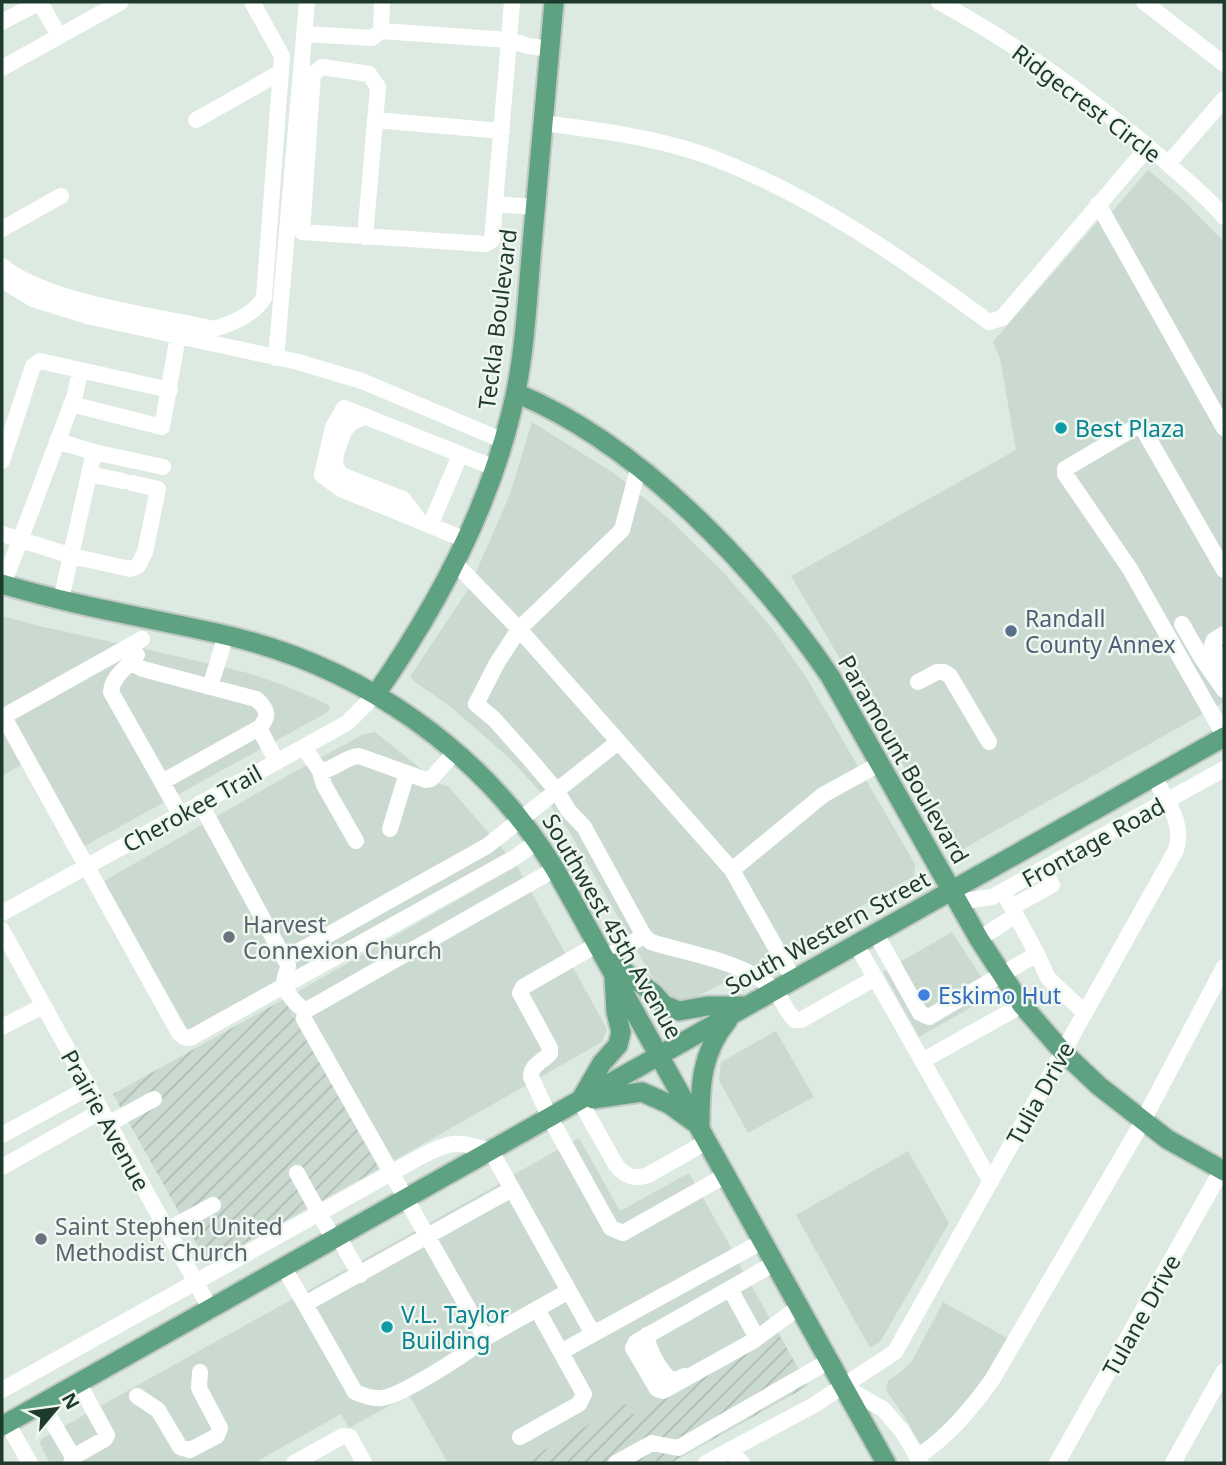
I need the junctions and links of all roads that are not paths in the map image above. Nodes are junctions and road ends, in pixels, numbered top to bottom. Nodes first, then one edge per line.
1 (40, 2) edge
2 (121, 2) edge
3 (253, 2) edge
4 (307, 2) edge
5 (382, 2) edge
6 (512, 2) edge
7 (554, 2) edge
8 (939, 2) edge
9 (1144, 2) edge
10 (2, 22) edge
11 (381, 31) junction
12 (304, 34) junction
13 (59, 36) junction
14 (509, 40) junction
15 (550, 49) junction
16 (1224, 64) edge
17 (2, 68) edge
18 (281, 72) junction
19 (1224, 99) edge
20 (197, 120) dead end
21 (375, 120) junction
22 (543, 122) junction
23 (502, 131) junction
24 (1148, 147) junction
25 (1168, 164) junction
26 (61, 196) dead end
27 (495, 204) junction
28 (1098, 204) junction
29 (535, 208) junction
30 (1224, 217) edge
31 (2, 229) edge
32 (365, 237) junction
33 (2, 265) edge
34 (2, 281) edge
35 (178, 336) junction
36 (276, 358) junction
37 (71, 369) junction
38 (170, 390) junction
39 (516, 393) junction
40 (71, 404) junction
41 (1224, 428) edge
42 (57, 441) junction
43 (503, 441) junction
44 (94, 452) junction
45 (460, 455) junction
46 (2, 461) edge
47 (163, 467) dead end
48 (495, 468) junction
49 (638, 469) junction
50 (89, 474) junction
51 (425, 524) junction
52 (2, 534) edge
53 (19, 540) junction
54 (466, 540) junction
55 (72, 556) junction
56 (1222, 559) edge
57 (454, 563) junction
58 (3, 584) edge
59 (61, 600) junction
60 (146, 620) junction
61 (1182, 624) dead end
62 (519, 629) junction
63 (1224, 634) edge
64 (226, 635) junction
65 (142, 639) junction
66 (131, 663) junction
67 (1224, 666) edge
68 (918, 682) dead end
69 (1224, 684) edge
70 (211, 687) junction
71 (376, 694) junction
72 (259, 727) junction
73 (1224, 736) edge
74 (618, 742) junction
75 (989, 743) dead end
76 (304, 747) junction
77 (455, 752) junction
78 (277, 762) junction
79 (881, 763) junction
80 (1224, 769) edge
81 (324, 771) junction
82 (407, 773) junction
83 (1154, 777) junction
84 (162, 782) junction
85 (557, 791) junction
86 (1167, 801) junction
87 (200, 803) junction
88 (180, 814) junction
89 (522, 819) junction
90 (390, 829) dead end
91 (360, 839) dead end
92 (538, 841) junction
93 (87, 866) junction
94 (555, 869) junction
95 (1044, 869) junction
96 (732, 870) junction
97 (1003, 891) junction
98 (954, 896) junction
99 (1014, 911) junction
100 (2, 913) edge
101 (2, 930) edge
102 (876, 934) junction
103 (645, 936) junction
104 (979, 939) junction
105 (856, 944) junction
106 (1037, 954) junction
107 (606, 958) junction
108 (285, 959) junction
109 (1224, 967) edge
110 (1002, 976) junction
111 (793, 978) junction
112 (875, 978) junction
113 (285, 985) junction
114 (774, 989) junction
115 (1023, 1005) junction
116 (43, 1006) junction
117 (741, 1008) junction
118 (305, 1012) junction
119 (1085, 1013) junction
120 (2, 1027) edge
121 (1063, 1052) junction
122 (660, 1056) junction
123 (922, 1061) junction
124 (88, 1088) junction
125 (154, 1098) dead end
126 (580, 1101) junction
127 (105, 1117) junction
128 (550, 1118) junction
129 (1143, 1121) junction
130 (704, 1134) junction
131 (2, 1135) edge
132 (491, 1152) junction
133 (2, 1167) edge
134 (1223, 1169) edge
135 (297, 1173) dead end
136 (392, 1173) junction
137 (726, 1175) junction
138 (991, 1182) junction
139 (512, 1189) junction
140 (408, 1199) junction
141 (214, 1205) dead end
142 (320, 1213) junction
143 (167, 1230) junction
144 (428, 1237) junction
145 (336, 1239) junction
146 (763, 1241) junction
147 (775, 1263) junction
148 (284, 1268) junction
149 (360, 1275) junction
150 (196, 1283) junction
151 (730, 1289) junction
152 (569, 1291) junction
153 (305, 1304) junction
154 (799, 1307) junction
155 (537, 1309) junction
156 (211, 1310) junction
157 (593, 1334) junction
158 (485, 1338) junction
159 (750, 1342) junction
160 (561, 1352) junction
161 (829, 1360) junction
162 (1224, 1371) edge
163 (200, 1372) dead end
164 (79, 1384) junction
165 (843, 1385) junction
166 (2, 1391) edge
167 (137, 1396) dead end
168 (42, 1404) junction
169 (5, 1425) edge
170 (520, 1437) dead end
171 (730, 1450) junction
172 (72, 1460) edge
173 (919, 1460) edge
174 (30, 1463) edge
175 (293, 1463) edge
176 (364, 1463) edge
177 (616, 1463) edge
178 (706, 1463) edge
179 (742, 1463) edge
180 (886, 1463) edge
181 (1057, 1463) edge
182 (1173, 1463) edge

1 - 10 street
1 - 13 street
2 - 13 street
3 - 18 street
4 - 12 street
5 - 11 street
6 - 14 street
7 - 15 main road, Teckla Boulevard
8 - 24 street, Ridgecrest Circle
9 - 16 street
11 - 12 street
11 - 14 street
12 - 36 street
13 - 17 street
14 - 15 street
14 - 23 street
15 - 22 main road, Teckla Boulevard
18 - 20 street
18 - 33 street
19 - 25 street
21 - 23 street
21 - 32 street
21 - 32 street
22 - 28 street
22 - 29 main road, Teckla Boulevard
23 - 27 street
24 - 25 street, Ridgecrest Circle
24 - 28 street
25 - 30 street, Ridgecrest Circle
26 - 31 street
27 - 29 street
27 - 32 street
28 - 41 street
29 - 39 main road, Teckla Boulevard
34 - 35 street
35 - 36 street
35 - 38 street
36 - 43 street
37 - 38 street
37 - 40 street
37 - 46 street
38 - 40 street
39 - 43 main road, Teckla Boulevard
39 - 49 main road, Paramount Boulevard
40 - 42 street
42 - 44 street
42 - 53 street
43 - 48 main road, Teckla Boulevard
44 - 47 street
44 - 50 street
45 - 48 street
45 - 51 street
45 - 51 street
48 - 54 main road, Teckla Boulevard
49 - 62 street
49 - 79 main road, Paramount Boulevard
50 - 55 street
50 - 55 street
51 - 54 street
52 - 53 street
53 - 55 street
53 - 58 street
54 - 57 main road, Teckla Boulevard
55 - 59 street
56 - 73 street
57 - 62 street
57 - 71 main road, Teckla Boulevard
58 - 59 main road, Southwest 45th Avenue
59 - 60 main road, Southwest 45th Avenue
60 - 64 main road, Southwest 45th Avenue
60 - 65 street
61 - 69 street
62 - 74 street
62 - 85 street
63 - 67 street
64 - 70 street
64 - 71 main road, Southwest 45th Avenue
65 - 66 street
65 - 93 street
66 - 70 street
66 - 84 street
68 - 75 street
70 - 72 street
71 - 76 street, Cherokee Trail
71 - 77 main road, Southwest 45th Avenue
72 - 78 street
72 - 84 street
73 - 83 main road, South Western Street
74 - 85 street
74 - 96 street
76 - 78 street, Cherokee Trail
76 - 81 street
77 - 82 street
77 - 89 main road, Southwest 45th Avenue
78 - 87 street, Cherokee Trail
79 - 96 street
79 - 98 main road, Paramount Boulevard
80 - 86 street, Frontage Road
81 - 82 street
81 - 91 street
82 - 90 street
83 - 86 street, Tulia Drive
83 - 98 main road, South Western Street
84 - 88 street
85 - 89 street
85 - 103 street
86 - 95 street, Frontage Road
86 - 119 street, Tulia Drive
87 - 88 street, Cherokee Trail
87 - 108 street
88 - 93 street, Cherokee Trail
89 - 92 main road, Southwest 45th Avenue
89 - 108 street
92 - 94 main road, Southwest 45th Avenue
92 - 113 street
93 - 100 street, Cherokee Trail
93 - 113 street
94 - 107 main road, Southwest 45th Avenue
94 - 118 street
95 - 97 street, Frontage Road
95 - 99 street
96 - 111 street
97 - 98 street, Frontage Road
97 - 99 street
98 - 102 main road, South Western Street
98 - 104 main road, Paramount Boulevard
99 - 104 street
99 - 106 street
101 - 116 street, Prairie Avenue
102 - 105 main road, South Western Street
102 - 110 street
103 - 107 street
103 - 114 street
104 - 110 main road, Paramount Boulevard
105 - 111 main road, South Western Street
105 - 112 street
106 - 110 street
106 - 119 street
107 - 117 main road
107 - 122 main road, Southwest 45th Avenue
107 - 126 main road
107 - 128 street
108 - 113 street
109 - 129 street
110 - 115 main road, Paramount Boulevard
111 - 114 main road, South Western Street
112 - 114 street
112 - 123 street
113 - 118 street
114 - 117 main road, South Western Street
115 - 121 main road, Paramount Boulevard
115 - 123 street
116 - 120 street
116 - 124 street, Prairie Avenue
117 - 122 main road, South Western Street
117 - 130 main road
118 - 136 street
119 - 121 street, Tulia Drive
121 - 129 main road, Paramount Boulevard
121 - 138 street, Tulia Drive
122 - 126 main road, South Western Street
122 - 130 main road, Southwest 45th Avenue
123 - 138 street
124 - 127 street, Prairie Avenue
124 - 131 street
125 - 127 street
126 - 128 main road, South Western Street
126 - 130 main road
126 - 130 street
127 - 133 street
127 - 143 street, Prairie Avenue
128 - 132 main road, South Western Street
128 - 137 street
129 - 134 main road, Paramount Boulevard
129 - 173 street
130 - 137 main road, Southwest 45th Avenue
132 - 136 street
132 - 139 street
132 - 140 main road, South Western Street
134 - 181 street, Tulane Drive
135 - 142 street
136 - 140 street
136 - 142 street
137 - 146 main road, Southwest 45th Avenue
138 - 165 street, Tulia Drive
139 - 144 street
139 - 152 street
140 - 144 street
140 - 145 main road, South Western Street
141 - 143 street
142 - 145 street
142 - 150 street
143 - 150 street, Prairie Avenue
144 - 149 street
144 - 158 street
145 - 148 main road, South Western Street
145 - 149 street
146 - 147 main road, Southwest 45th Avenue
146 - 157 street
147 - 151 street
147 - 154 main road, Southwest 45th Avenue
148 - 153 street
148 - 156 main road, South Western Street
149 - 153 street
150 - 156 street, Prairie Avenue
150 - 166 street
151 - 159 street
151 - 159 street
152 - 155 street
152 - 157 street
153 - 158 street
154 - 159 street
154 - 161 main road, Southwest 45th Avenue
155 - 158 street
155 - 160 street
156 - 164 main road, South Western Street
157 - 160 street
160 - 170 street
161 - 165 main road, Southwest 45th Avenue
161 - 177 street
162 - 182 street
163 - 167 street
164 - 168 main road, South Western Street
164 - 172 street
165 - 171 street, Tulia Drive
165 - 173 street, Southwest 45th Avenue
165 - 180 main road, Southwest 45th Avenue
168 - 169 main road, South Western Street
168 - 172 street
169 - 174 street
171 - 178 street, Tulia Drive
171 - 179 street
175 - 176 street

